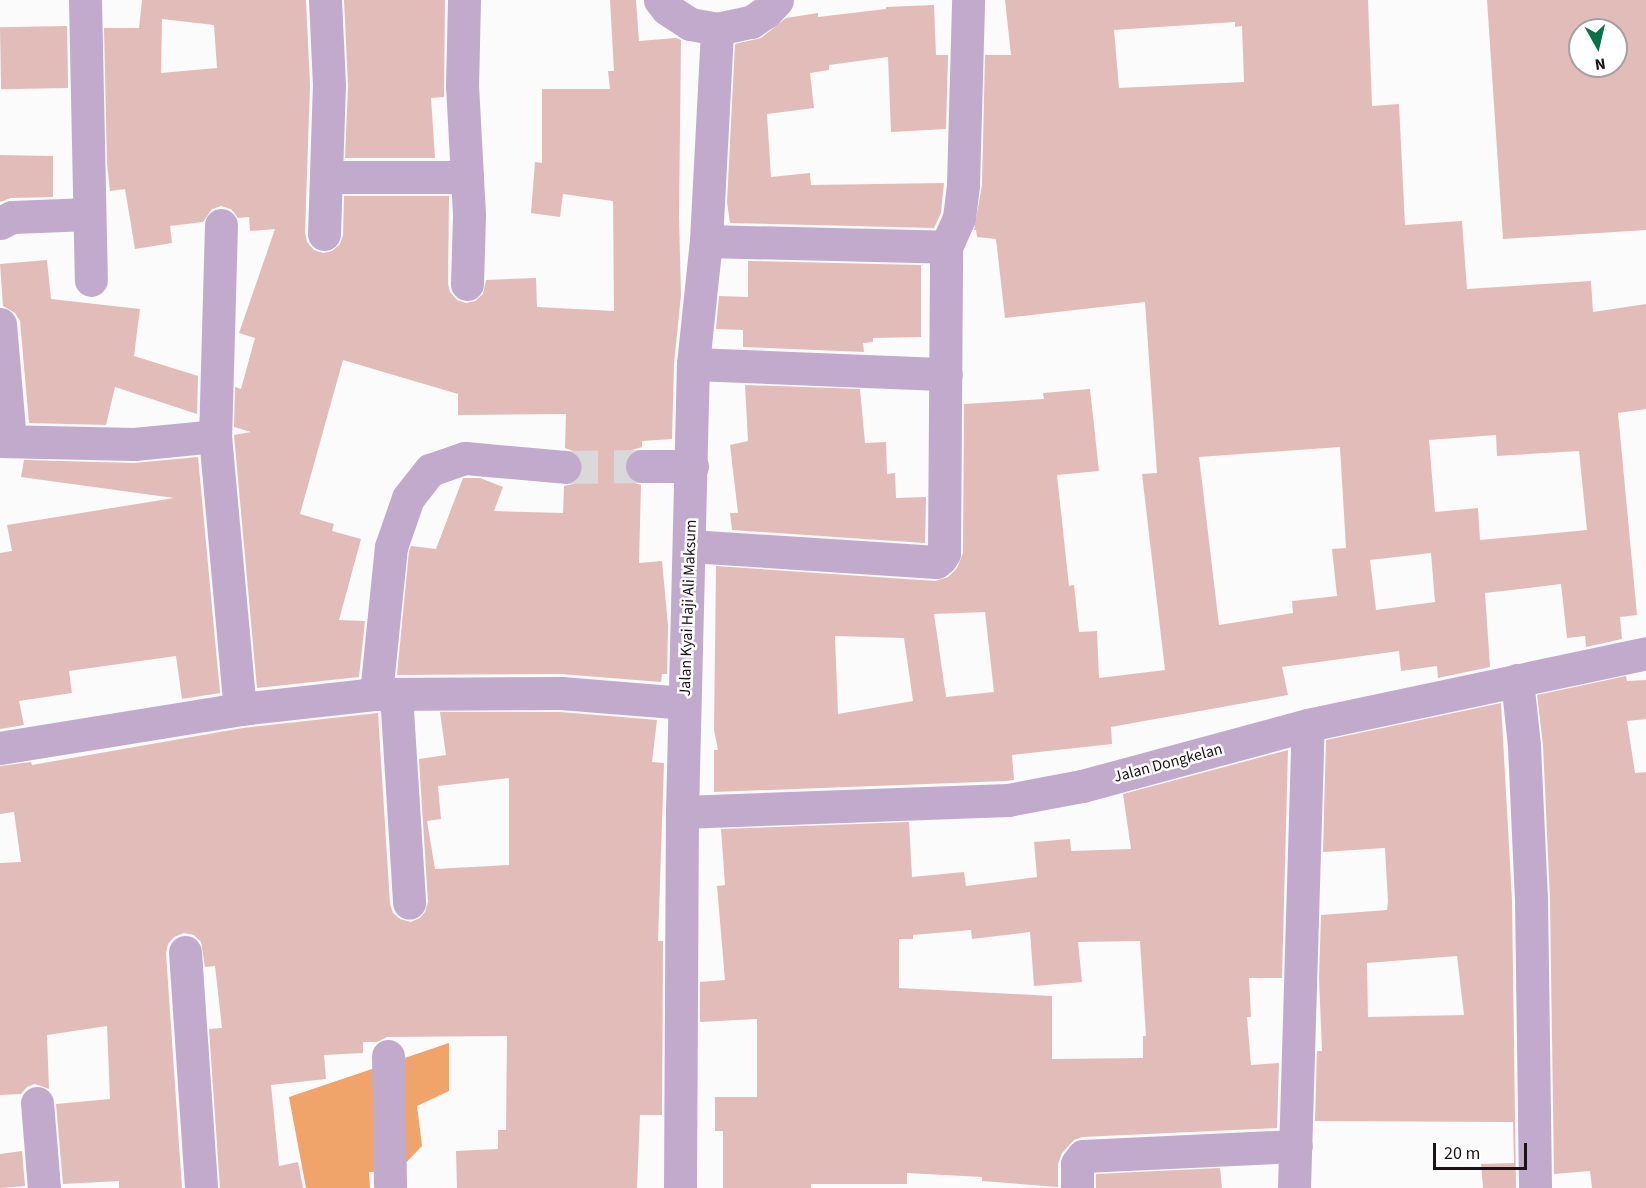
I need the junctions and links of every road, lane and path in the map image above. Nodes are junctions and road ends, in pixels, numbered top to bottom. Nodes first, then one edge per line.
1 (85, 0) edge
2 (325, 0) edge
3 (464, 0) edge
4 (660, 0) edge
5 (777, 0) edge
6 (968, 0) edge
7 (717, 29) junction
8 (326, 177) junction
9 (467, 177) junction
10 (89, 214) junction
11 (0, 223) edge
12 (221, 225) dead end
13 (324, 234) dead end
14 (706, 241) junction
15 (946, 247) junction
16 (91, 280) dead end
17 (468, 284) dead end
18 (0, 324) edge
19 (693, 364) junction
20 (946, 374) junction
21 (215, 436) junction
22 (5, 441) edge
23 (565, 466) tunnel mouth
24 (642, 466) tunnel mouth
25 (692, 466) junction
26 (690, 546) junction
27 (1646, 653) edge
28 (1517, 680) junction
29 (386, 694) junction
30 (684, 703) junction
31 (240, 709) junction
32 (1308, 725) junction
33 (0, 748) edge
34 (682, 812) junction
35 (409, 903) dead end
36 (185, 952) dead end
37 (388, 1056) dead end
38 (37, 1103) dead end
39 (1296, 1146) junction
40 (44, 1188) edge
41 (201, 1188) edge
42 (390, 1188) edge
43 (680, 1188) edge
44 (1077, 1188) edge
45 (1294, 1188) edge
46 (1534, 1188) edge

1 - 10 street
2 - 8 street
3 - 9 street
4 - 7 street
5 - 7 street
6 - 15 street
7 - 14 street, Jalan Kyai Haji Ali Maksum
8 - 9 street
8 - 13 street
9 - 17 street
10 - 11 street
10 - 16 street
12 - 21 street
14 - 15 street
14 - 19 street, Jalan Kyai Haji Ali Maksum
15 - 20 street
18 - 22 street
19 - 20 street
19 - 25 street, Jalan Kyai Haji Ali Maksum
20 - 26 street
21 - 22 street
21 - 31 street
23 - 29 street
24 - 25 street
25 - 26 street, Jalan Kyai Haji Ali Maksum
26 - 30 street, Jalan Kyai Haji Ali Maksum
27 - 28 street, Jalan Dongkelan
28 - 32 street, Jalan Dongkelan
28 - 46 street
29 - 30 street
29 - 31 street
29 - 35 street
30 - 34 street, Jalan Kyai Haji Ali Maksum
31 - 33 street
32 - 34 street, Jalan Dongkelan
32 - 39 street
34 - 43 street, Jalan Kyai Haji Ali Maksum
36 - 41 street
37 - 42 street
38 - 40 street
39 - 44 street
39 - 45 street

